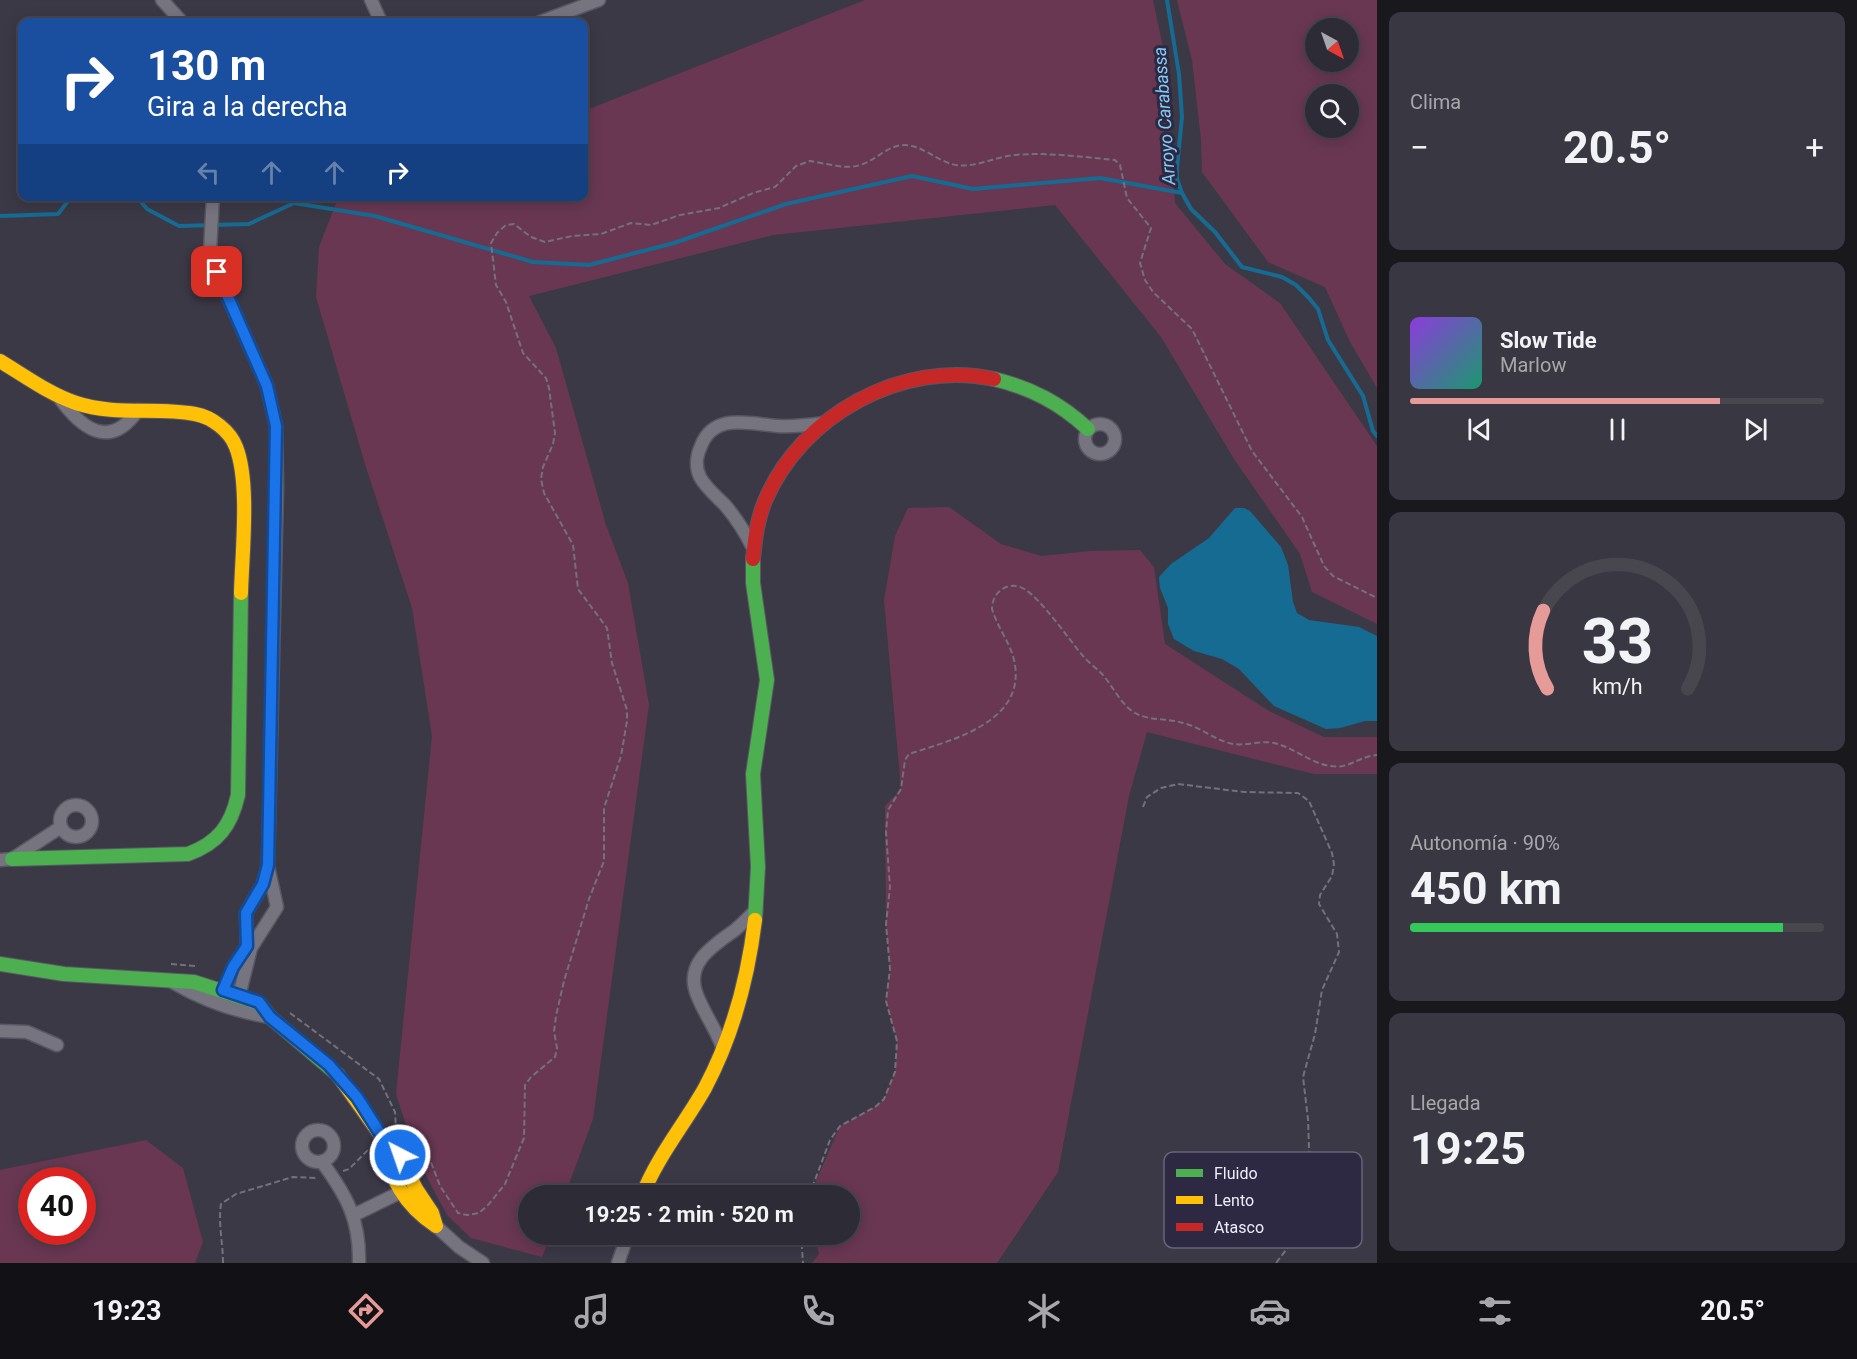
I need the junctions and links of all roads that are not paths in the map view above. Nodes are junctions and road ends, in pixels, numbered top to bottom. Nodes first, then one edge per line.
1 (162, 0) edge
2 (371, 0) edge
3 (599, 0) edge
4 (570, 5) edge
5 (178, 18) edge
6 (379, 18) edge
7 (547, 18) edge
8 (212, 203) edge
9 (0, 361) edge
10 (56, 394) junction
11 (138, 410) junction
12 (824, 423) junction
13 (1088, 429) dead end
14 (753, 548) junction
15 (61, 827) dead end
16 (6, 859) edge
17 (268, 865) junction
18 (756, 910) junction
19 (0, 964) edge
20 (222, 997) junction
21 (238, 1002) junction
22 (0, 1031) edge
23 (57, 1045) dead end
24 (722, 1046) junction
25 (322, 1162) dead end
26 (647, 1185) edge
27 (408, 1188) junction
28 (354, 1215) junction
29 (436, 1226) joint
30 (624, 1245) edge
31 (359, 1263) edge
32 (483, 1263) edge
33 (618, 1263) edge

1 - 5 street
2 - 6 street
3 - 4 street
4 - 7 street
8 - 17 street
9 - 10 street
10 - 11 street
10 - 11 street
11 - 16 street
12 - 13 street
12 - 14 street
12 - 14 street
14 - 18 street
15 - 16 street
17 - 20 street
17 - 21 street
18 - 24 street
18 - 24 street
19 - 20 street
20 - 21 street
21 - 27 street
22 - 23 street
24 - 26 street
25 - 28 street
27 - 28 street
27 - 29 street
28 - 31 street
29 - 32 street
30 - 33 street

